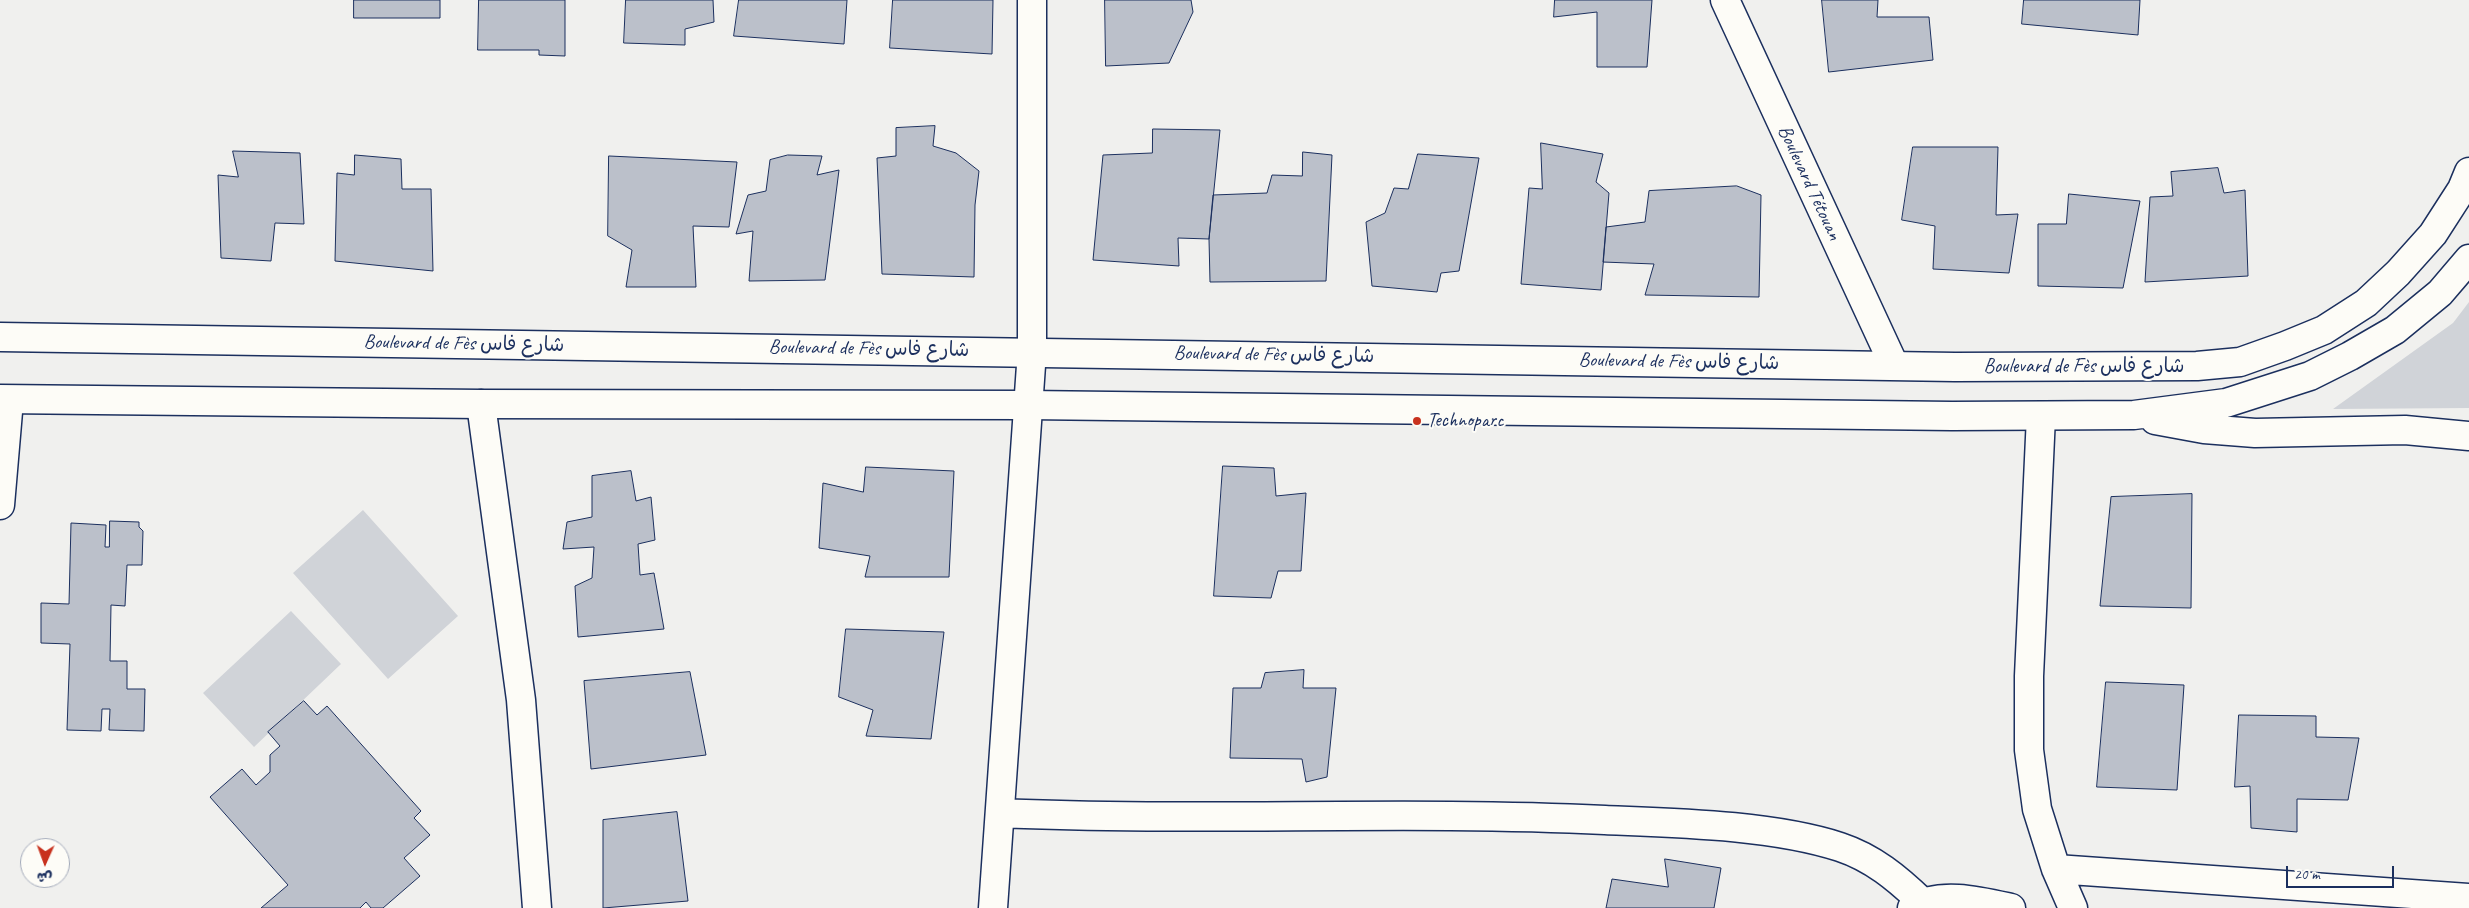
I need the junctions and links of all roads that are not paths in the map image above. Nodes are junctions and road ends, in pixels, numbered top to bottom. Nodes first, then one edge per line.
1 (1032, 0) edge
2 (1725, 0) edge
3 (2469, 172) edge
4 (2469, 260) edge
5 (0, 337) edge
6 (1032, 351) junction
7 (1894, 365) junction
8 (5, 400) edge
9 (481, 404) junction
10 (1028, 405) junction
11 (2134, 415) junction
12 (2041, 416) junction
13 (2469, 436) edge
14 (0, 505) edge
15 (1000, 813) junction
16 (2056, 869) junction
17 (2469, 898) edge
18 (1917, 905) edge
19 (537, 908) edge
20 (993, 908) edge
21 (2011, 908) edge
22 (2074, 908) edge

1 - 6 main road
2 - 7 main road, Boulevard Tétouan
3 - 7 main road, Boulevard de Fès شارع فاس
4 - 11 main road, Boulevard de Fès شارع فاس
5 - 6 main road, Boulevard de Fès شارع فاس
6 - 7 main road, Boulevard de Fès شارع فاس
6 - 10 main road
8 - 9 main road, Boulevard de Fès شارع فاس
8 - 14 main road
9 - 10 main road, Boulevard de Fès شارع فاس
9 - 19 main road
10 - 12 main road, Boulevard de Fès شارع فاس
10 - 15 main road
11 - 12 main road, Boulevard de Fès شارع فاس
11 - 13 main road
12 - 16 main road
15 - 18 main road
15 - 20 main road
16 - 17 main road
16 - 22 main road
18 - 21 main road

